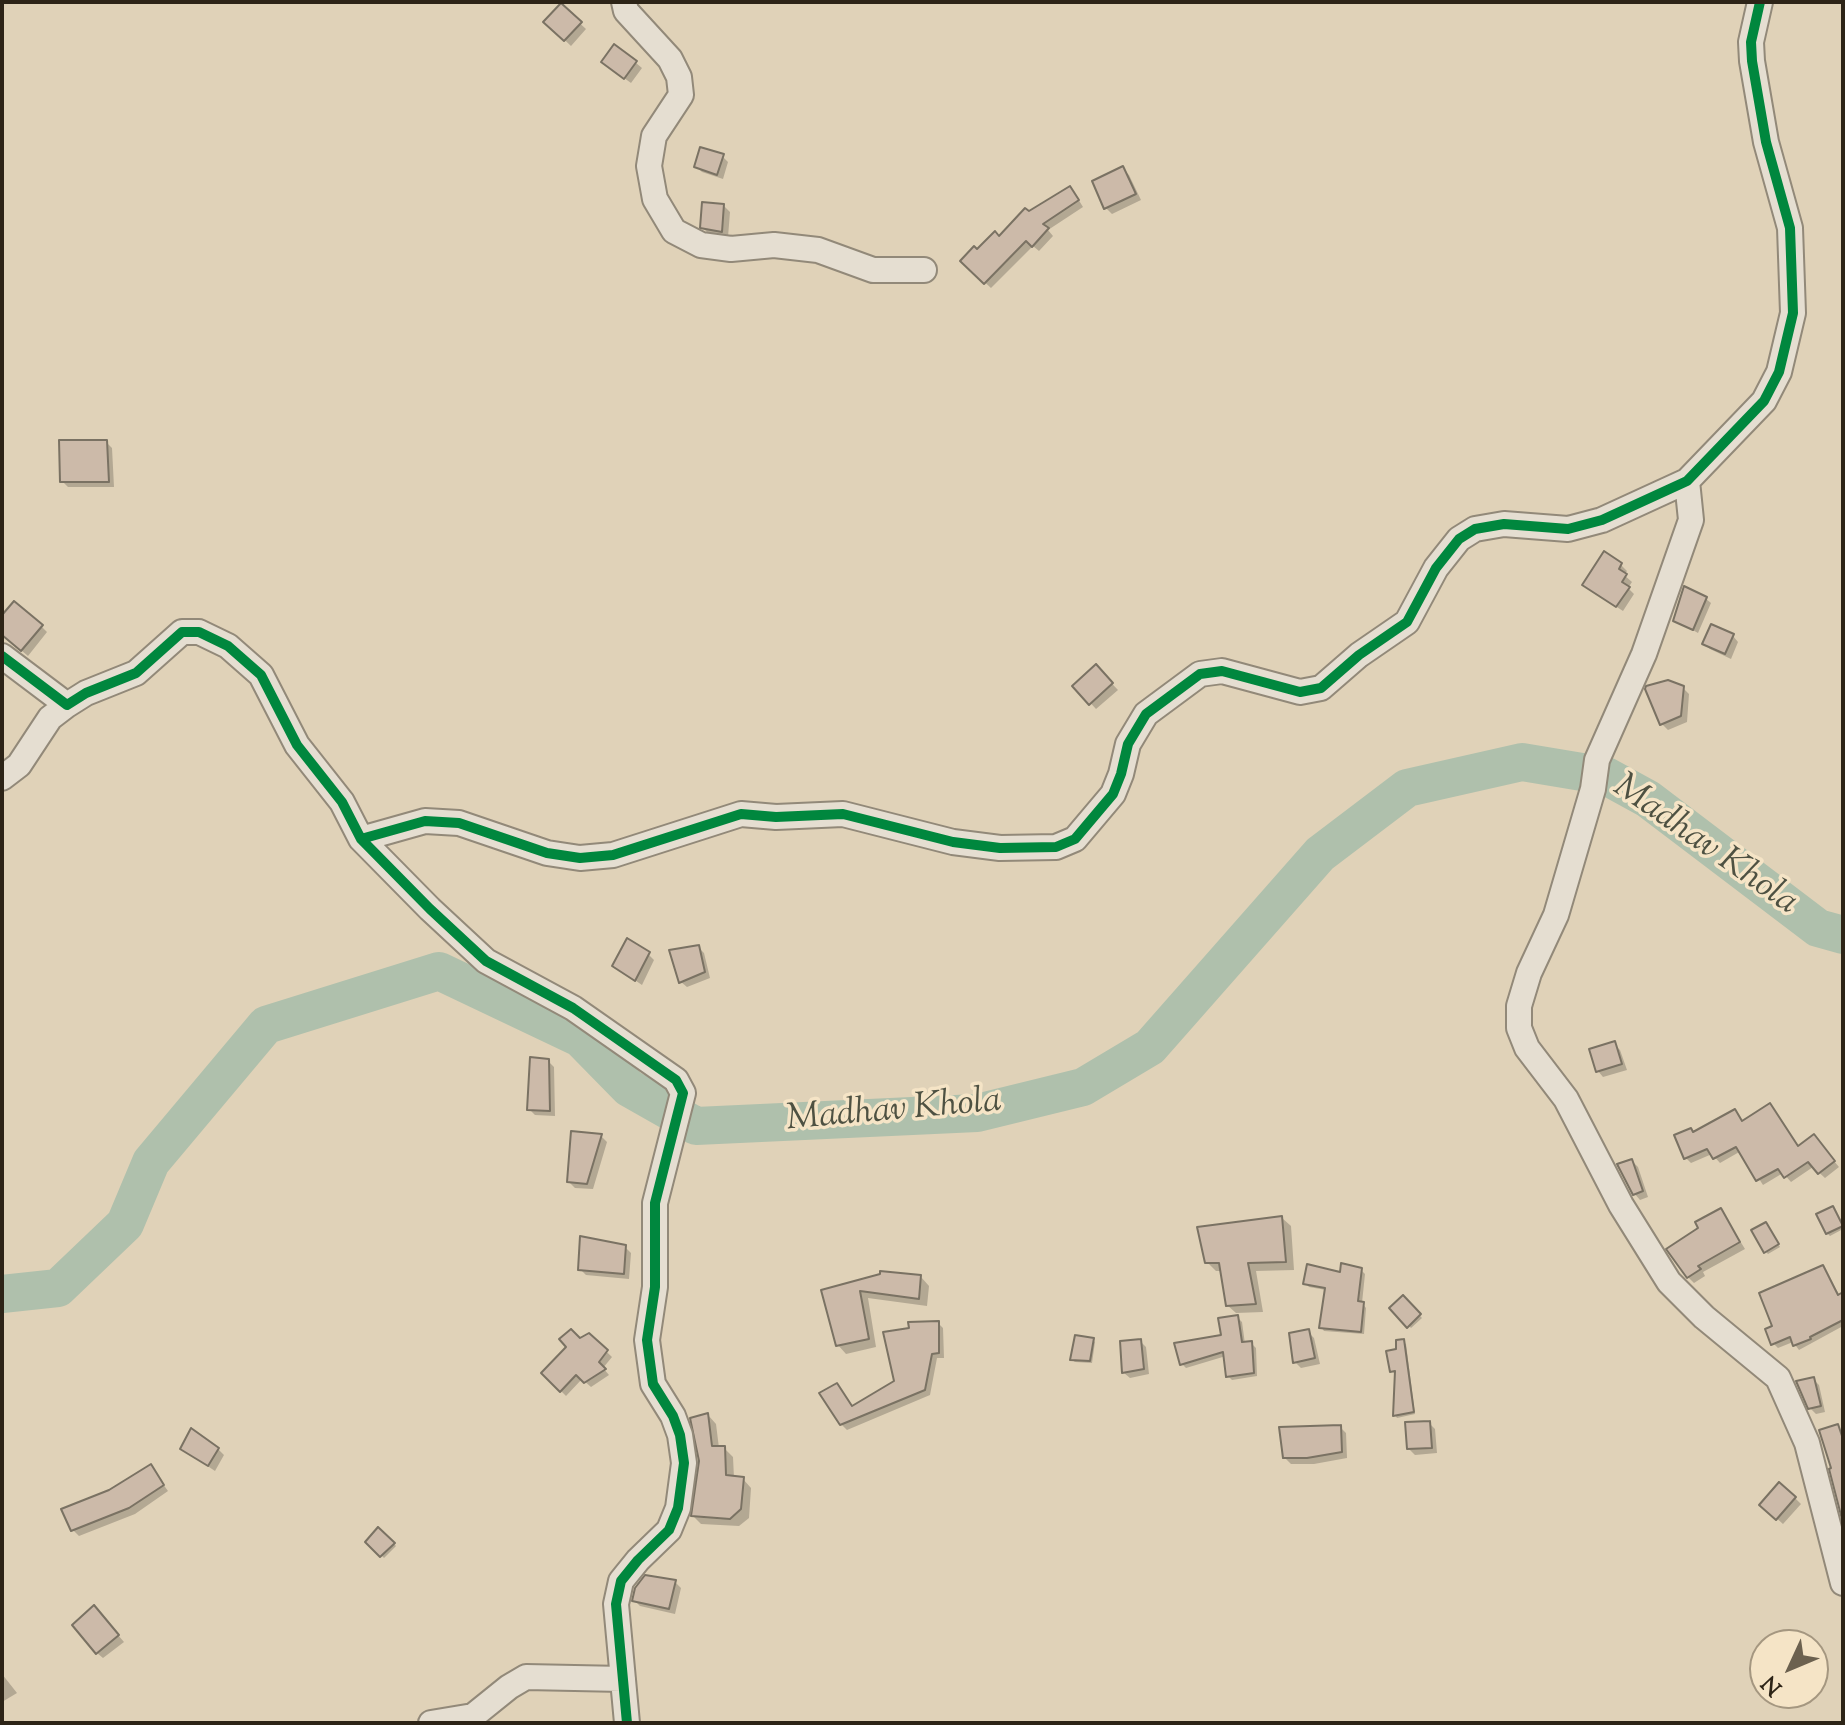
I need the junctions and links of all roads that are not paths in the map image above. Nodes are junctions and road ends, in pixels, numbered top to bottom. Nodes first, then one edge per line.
1 (624, 2) edge
2 (1760, 2) edge
3 (924, 270) dead end
4 (1687, 481) junction
5 (2, 656) edge
6 (67, 705) junction
7 (2, 778) edge
8 (361, 839) junction
9 (1843, 1583) edge
10 (623, 1679) junction
11 (431, 1723) edge
12 (627, 1723) edge

1 - 3 street
2 - 4 street
4 - 8 street
4 - 9 street
5 - 6 street
6 - 7 street
6 - 8 street
8 - 10 street
10 - 11 street
10 - 12 street

